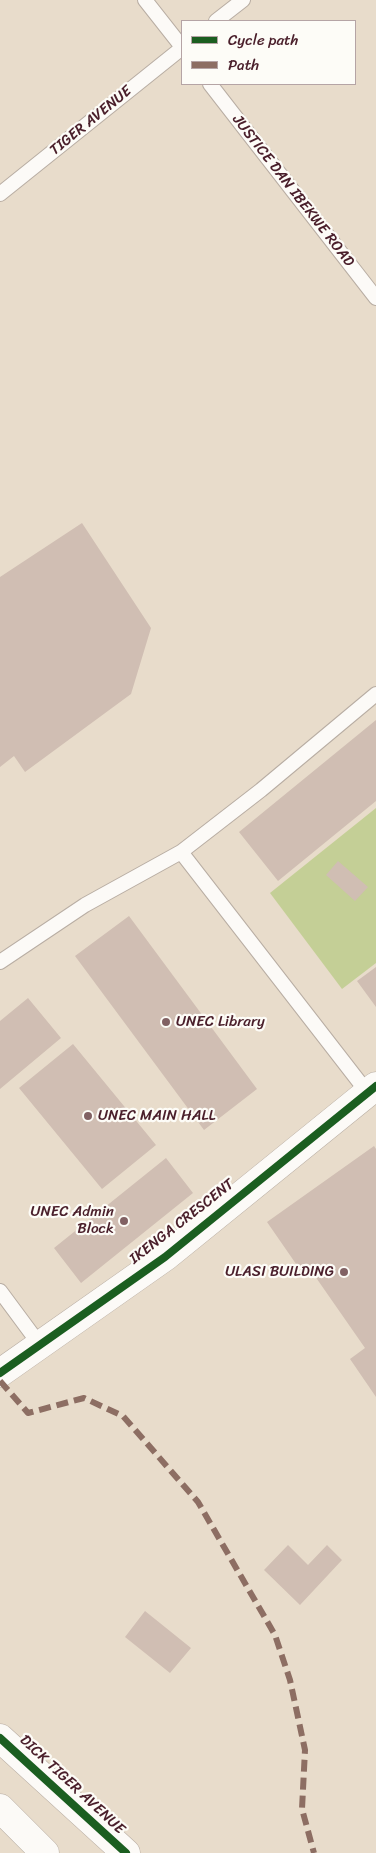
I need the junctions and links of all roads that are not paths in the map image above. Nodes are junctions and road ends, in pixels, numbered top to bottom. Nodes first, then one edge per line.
1 (145, 0) edge
2 (244, 0) edge
3 (217, 20) edge
4 (181, 46) edge
5 (181, 48) edge
6 (211, 85) edge
7 (0, 194) edge
8 (376, 298) edge
9 (376, 694) edge
10 (181, 852) junction
11 (0, 962) edge
12 (372, 1089) edge
13 (0, 1291) edge
14 (40, 1346) junction
15 (0, 1373) edge
16 (0, 1738) edge
17 (0, 1808) edge
18 (45, 1853) edge
19 (126, 1853) edge

1 - 4 lane
2 - 3 lane
5 - 7 lane, TIGER AVENUE
6 - 8 lane, JUSTICE DAN IBEKWE ROAD
9 - 10 lane
10 - 11 lane
10 - 12 lane
12 - 14 street, IKENGA CRESCENT
13 - 14 lane
14 - 15 street, IKENGA CRESCENT
16 - 19 street, DICK TIGER AVENUE
17 - 18 street

